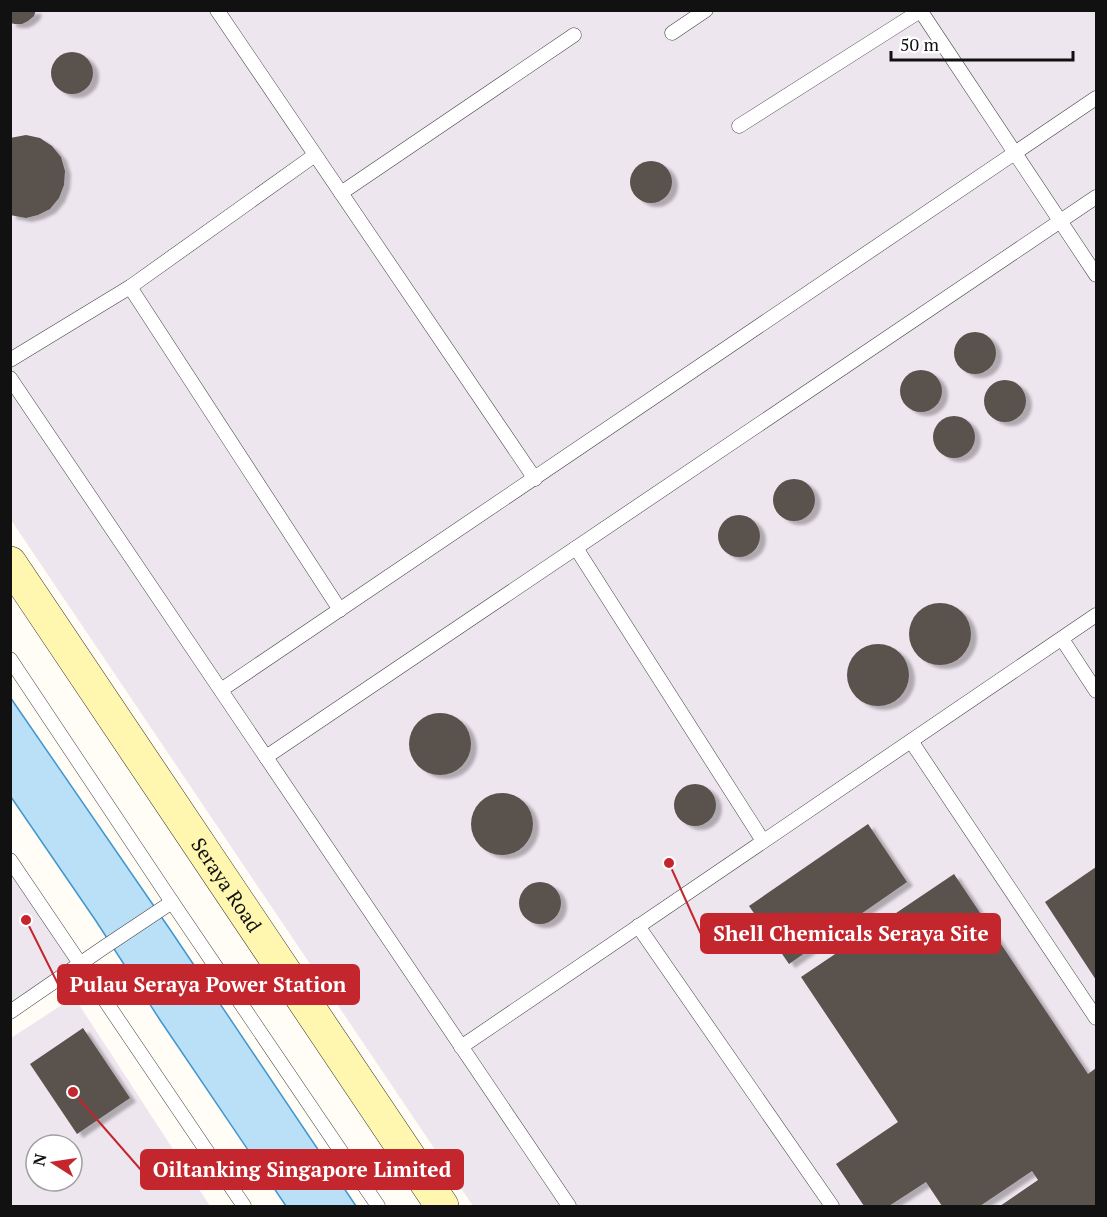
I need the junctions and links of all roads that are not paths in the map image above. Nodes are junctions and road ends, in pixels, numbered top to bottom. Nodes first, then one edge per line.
1 (217, 10) edge
2 (706, 10) edge
3 (920, 11) edge
4 (672, 33) dead end
5 (574, 35) dead end
6 (1096, 98) edge
7 (739, 126) dead end
8 (1015, 153) junction
9 (315, 155) junction
10 (341, 193) junction
11 (1096, 197) edge
12 (1061, 221) junction
13 (1096, 275) edge
14 (130, 287) junction
15 (10, 360) edge
16 (10, 378) edge
17 (535, 478) junction
18 (576, 548) junction
19 (10, 563) edge
20 (340, 610) junction
21 (1096, 615) edge
22 (1062, 639) junction
23 (10, 659) edge
24 (221, 690) junction
25 (1096, 692) edge
26 (911, 741) junction
27 (266, 757) junction
28 (763, 841) junction
29 (10, 860) edge
30 (167, 906) junction
31 (638, 926) junction
32 (80, 964) junction
33 (10, 1012) edge
34 (1096, 1018) edge
35 (461, 1047) junction
36 (244, 1206) edge
37 (378, 1206) edge
38 (442, 1206) edge
39 (569, 1206) edge
40 (832, 1206) edge

1 - 9 lane
2 - 4 lane
3 - 7 lane
3 - 8 lane
5 - 10 lane
6 - 8 lane
8 - 12 lane
8 - 17 lane
9 - 10 lane
9 - 14 lane
10 - 17 lane
11 - 12 lane
12 - 13 lane
12 - 18 lane
14 - 15 lane
14 - 20 lane
16 - 24 lane
17 - 20 lane
18 - 27 lane
18 - 28 lane
19 - 38 street, Seraya Road
20 - 24 lane
21 - 22 lane
22 - 25 lane
22 - 26 lane
23 - 30 lane
24 - 27 lane
26 - 28 lane
26 - 34 lane
27 - 35 lane
28 - 31 lane
29 - 32 lane
30 - 32 lane
30 - 37 lane
31 - 35 lane
31 - 40 lane
32 - 33 lane
32 - 36 lane
35 - 39 lane

